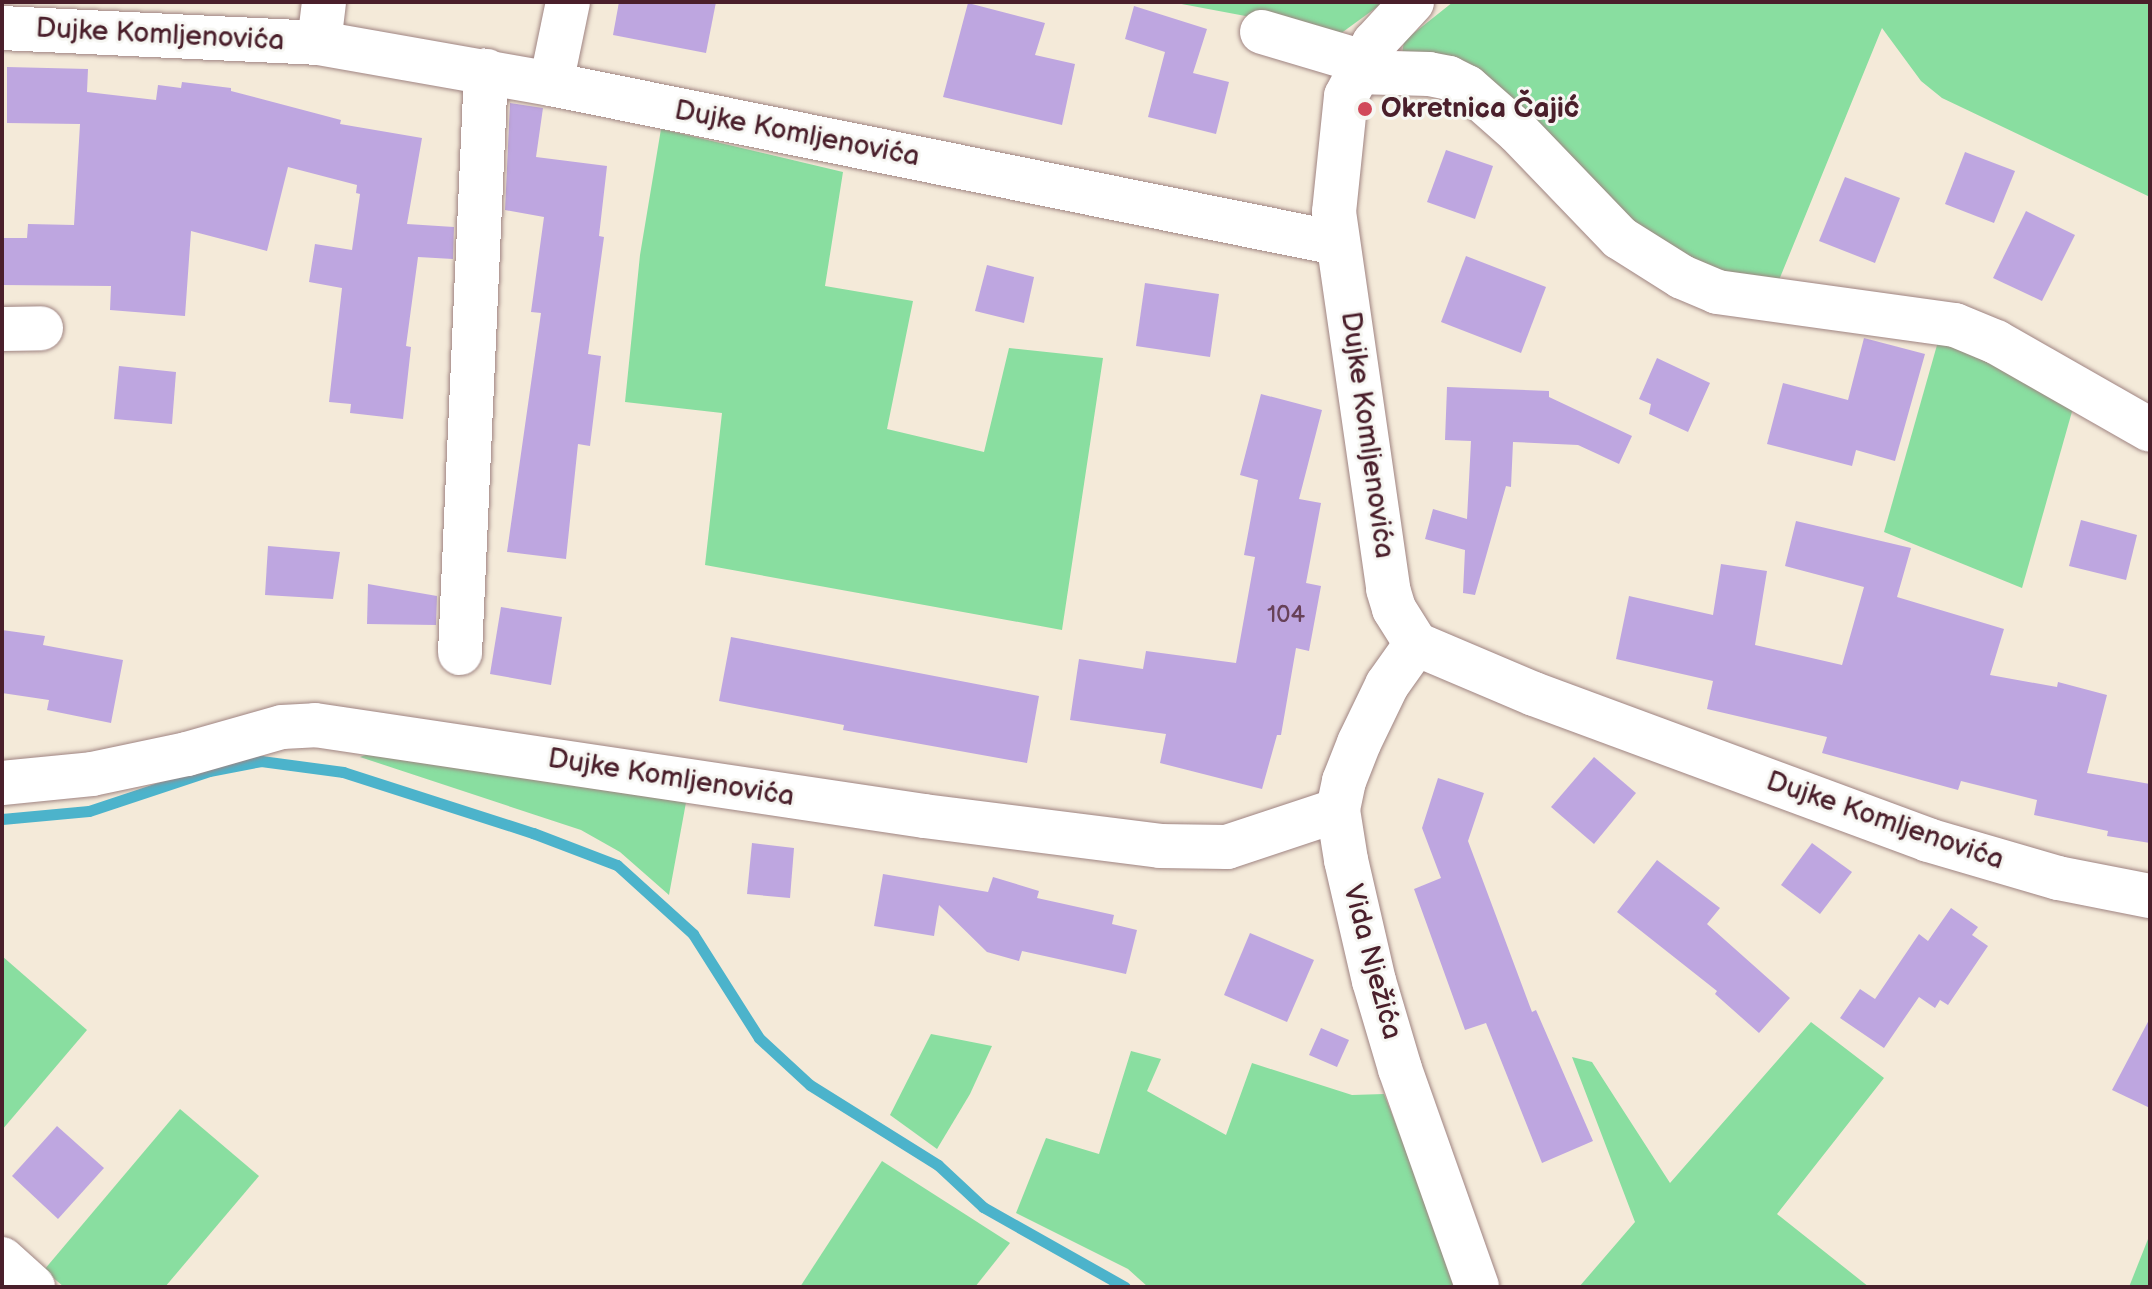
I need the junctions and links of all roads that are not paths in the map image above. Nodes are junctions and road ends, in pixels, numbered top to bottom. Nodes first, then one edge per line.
1 (568, 2) edge
2 (1412, 2) edge
3 (321, 22) edge
4 (2, 28) edge
5 (1262, 32) dead end
6 (1360, 67) junction
7 (486, 71) junction
8 (551, 84) junction
9 (1336, 243) junction
10 (2150, 430) edge
11 (1416, 644) junction
12 (460, 653) dead end
13 (2, 783) edge
14 (1338, 810) junction
15 (2150, 896) edge
16 (2, 1259) edge
17 (33, 1287) edge
18 (1477, 1287) edge

1 - 8 street
2 - 6 street
3 - 4 street, Dujke Komljenovića
3 - 7 street, Dujke Komljenovića
5 - 6 street
6 - 9 street
6 - 10 street
7 - 8 street, Dujke Komljenovića
7 - 12 street
8 - 9 street, Dujke Komljenovića
9 - 11 street, Dujke Komljenovića
11 - 14 street, Vida Nježića
11 - 15 street, Dujke Komljenovića
13 - 14 street, Dujke Komljenovića
14 - 18 street, Vida Nježića
16 - 17 street

